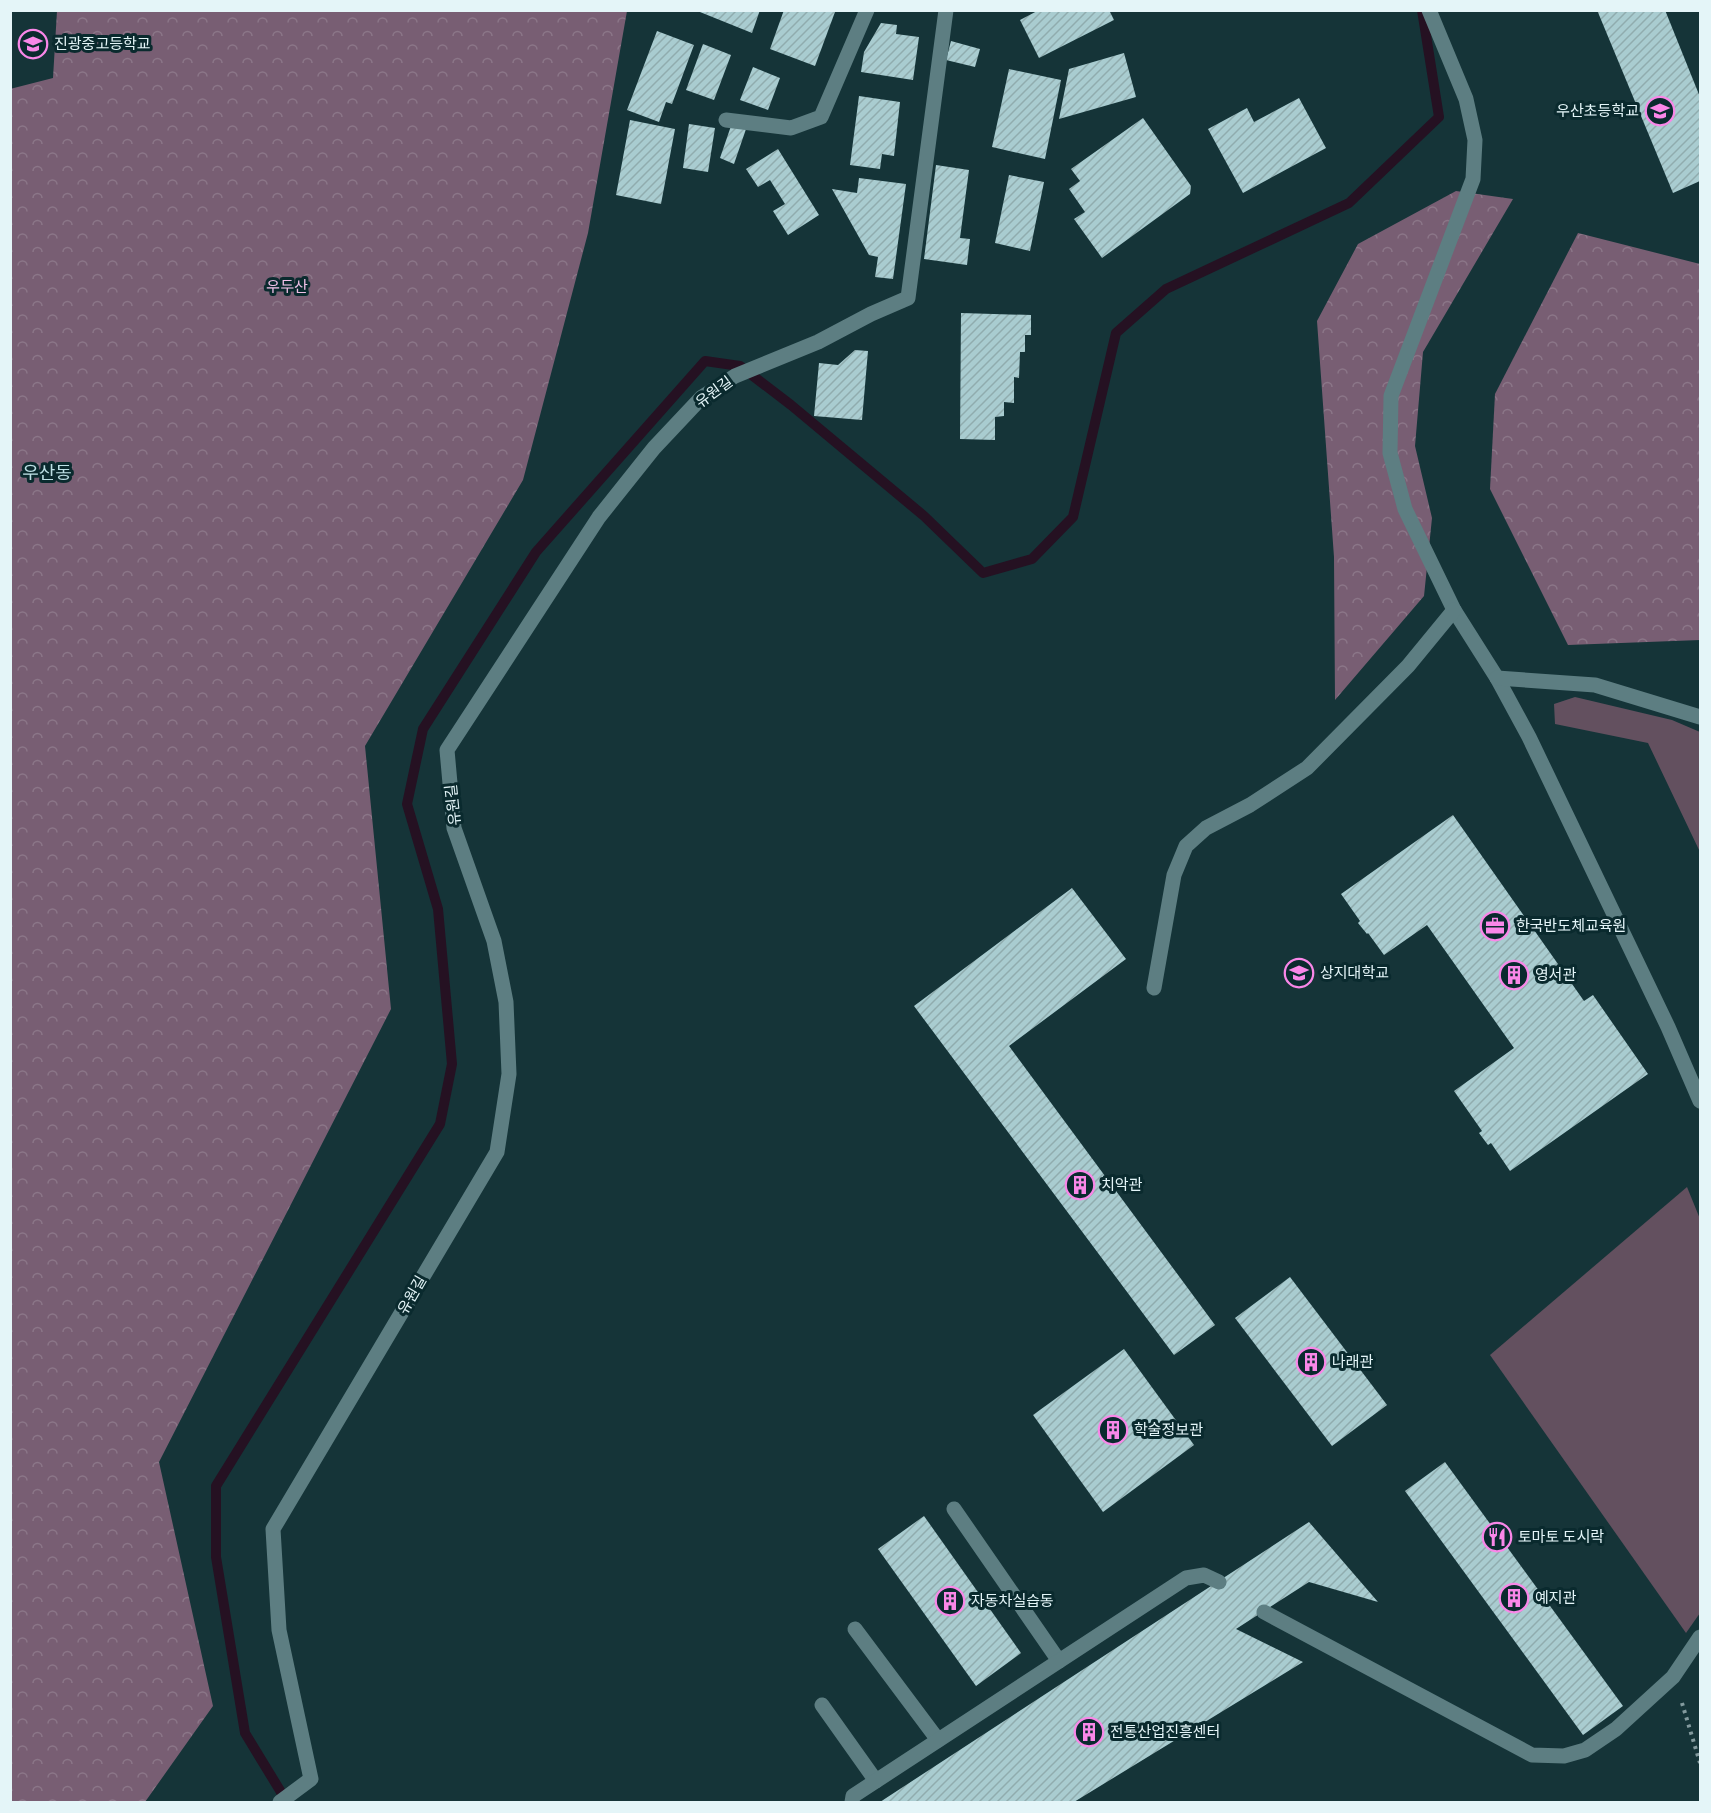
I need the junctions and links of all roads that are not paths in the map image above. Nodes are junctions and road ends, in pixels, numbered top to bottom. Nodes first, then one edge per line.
1 (867, 10) edge
2 (946, 10) edge
3 (1429, 10) edge
4 (726, 120) dead end
5 (1454, 610) junction
6 (1497, 678) junction
7 (1701, 717) edge
8 (1154, 988) dead end
9 (1701, 1101) edge
10 (954, 1509) dead end
11 (1219, 1582) dead end
12 (1264, 1612) dead end
13 (855, 1629) dead end
14 (1701, 1637) edge
15 (1059, 1661) junction
16 (822, 1705) dead end
17 (938, 1740) junction
18 (876, 1781) junction
19 (280, 1803) edge
20 (852, 1803) edge

1 - 4 street
2 - 19 street, 유원길
3 - 5 street
5 - 6 street
5 - 8 street
6 - 7 street
6 - 9 street
10 - 15 street
11 - 15 street
12 - 14 street
13 - 17 street
15 - 17 street
16 - 18 street
17 - 18 street
18 - 20 street

